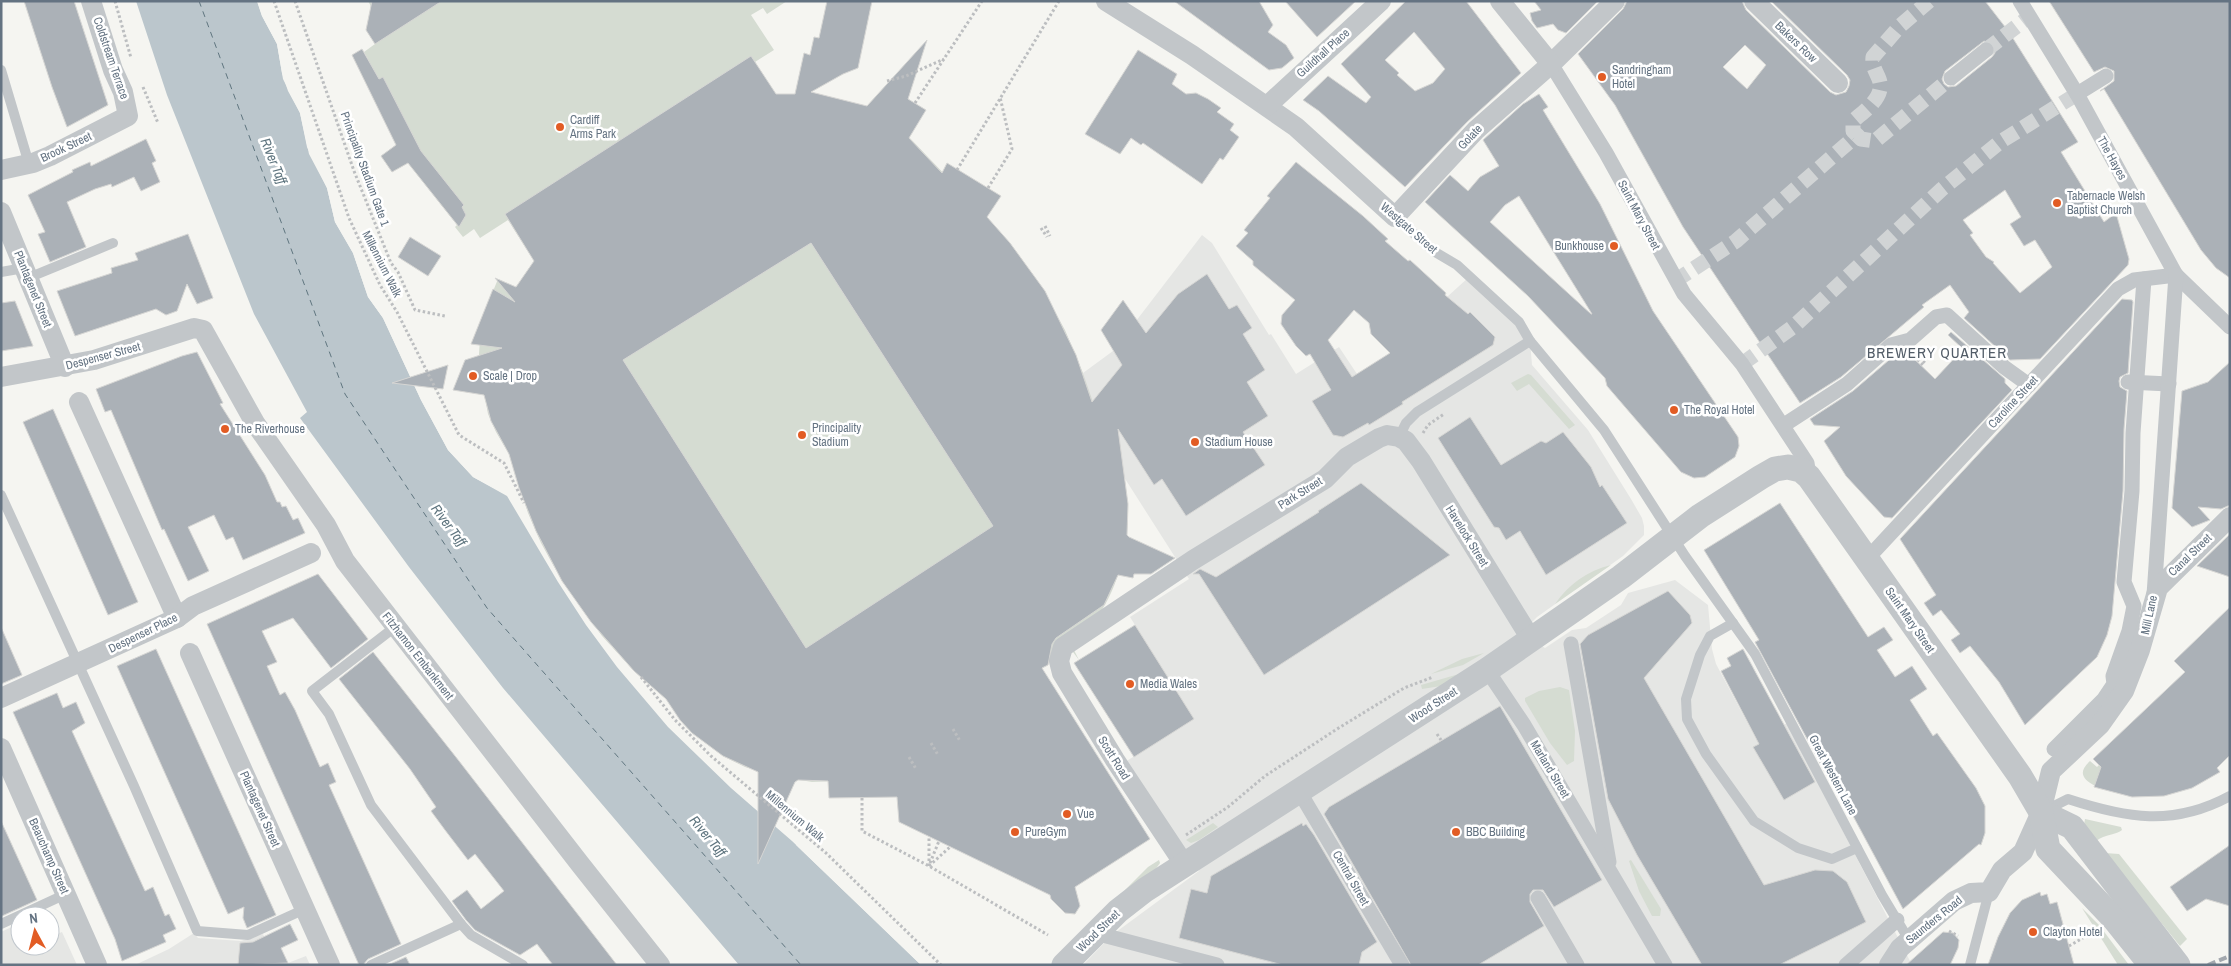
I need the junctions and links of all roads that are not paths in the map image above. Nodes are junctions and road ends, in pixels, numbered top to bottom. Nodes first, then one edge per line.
1 (91, 1) edge
2 (1106, 1) edge
3 (1381, 1) edge
4 (1500, 1) edge
5 (1615, 1) edge
6 (1754, 1) edge
7 (2020, 1) edge
8 (1986, 50) tunnel mouth
9 (1551, 64) junction
10 (1, 70) edge
11 (2106, 76) dead end
12 (1951, 78) tunnel mouth
13 (1838, 82) dead end
14 (2077, 94) junction
15 (1267, 106) junction
16 (128, 116) joint
17 (29, 164) junction
18 (1, 170) edge
19 (1, 212) edge
20 (1395, 217) junction
21 (113, 243) dead end
22 (1, 272) edge
23 (26, 273) junction
24 (2176, 275) junction
25 (2144, 279) junction
26 (2226, 321) edge
27 (203, 330) joint
28 (1530, 341) junction
29 (65, 367) junction
30 (1, 377) edge
31 (2133, 382) junction
32 (2169, 384) junction
33 (2029, 385) junction
34 (79, 402) dead end
35 (1784, 426) junction
36 (1399, 437) junction
37 (1809, 477) junction
38 (1, 495) edge
39 (2230, 518) edge
40 (1672, 537) junction
41 (311, 553) dead end
42 (1867, 559) junction
43 (2154, 595) junction
44 (177, 618) junction
45 (1733, 623) junction
46 (395, 627) junction
47 (1530, 639) junction
48 (1571, 644) dead end
49 (1064, 647) joint
50 (190, 653) dead end
51 (78, 664) junction
52 (1487, 670) junction
53 (1, 698) edge
54 (1, 748) edge
55 (2054, 750) dead end
56 (1299, 791) junction
57 (2230, 796) edge
58 (2041, 812) junction
59 (1857, 848) junction
60 (1177, 854) junction
61 (1610, 870) junction
62 (1989, 892) junction
63 (66, 894) junction
64 (1538, 898) dead end
65 (305, 909) junction
66 (1897, 920) junction
67 (1, 924) edge
68 (461, 924) junction
69 (1095, 933) junction
70 (1909, 940) junction
71 (97, 965) edge
72 (330, 965) edge
73 (370, 965) edge
74 (523, 965) edge
75 (660, 965) edge
76 (1064, 965) edge
77 (1217, 965) edge
78 (1402, 965) edge
79 (1576, 965) edge
80 (1665, 965) edge
81 (1846, 965) edge
82 (1889, 965) edge
83 (1970, 965) edge
84 (2151, 965) edge
85 (2178, 965) edge

1 - 16 street, Coldstream Terrace
2 - 15 street, Westgate Street
3 - 15 street, Guildhall Place
4 - 9 street, Saint Mary Street
5 - 9 street, Golate
6 - 13 street, Bakers Row
7 - 14 street, The Hayes
8 - 12 street
9 - 20 street, Golate
9 - 35 street, Saint Mary Street
10 - 17 lane
11 - 14 street
14 - 24 street, The Hayes
15 - 20 street, Westgate Street
16 - 17 street, Brook Street
17 - 18 street, Brook Street
19 - 23 street, Plantagenet Street
20 - 28 lane, Westgate Street
21 - 23 lane
22 - 23 lane
23 - 29 street, Plantagenet Street
24 - 25 street, Caroline Street
24 - 26 street
24 - 32 street, Mill Lane
25 - 31 street, Mill Lane
25 - 33 street, Caroline Street
27 - 29 street, Despenser Street
27 - 46 street, Fitzhamon Embankment
28 - 36 lane
28 - 40 lane, Westgate Street
29 - 30 street, Despenser Street
31 - 32 street
31 - 55 street, Mill Lane
32 - 43 street, Mill Lane
33 - 35 street
33 - 42 street, Caroline Street
34 - 44 street
35 - 37 street, Saint Mary Street
36 - 47 street, Havelock Street
36 - 49 street, Park Street
37 - 40 street, Wood Street
37 - 42 street, Saint Mary Street
38 - 51 lane
39 - 43 street, Canal Street
40 - 45 lane, Great Western Lane
40 - 47 street, Wood Street
41 - 44 street, Despenser Place
42 - 58 street, Saint Mary Street
43 - 58 street, Mill Lane
44 - 51 street, Despenser Place
45 - 59 lane, Great Western Lane
45 - 59 lane
46 - 68 lane
46 - 75 street, Fitzhamon Embankment
47 - 52 street, Wood Street
48 - 61 street, Marland Street
49 - 60 street, Scott Road
50 - 65 street, Plantagenet Street
51 - 53 street, Despenser Place
51 - 65 lane
52 - 56 street, Wood Street
52 - 61 street, Marland Street
54 - 63 street, Beauchamp Street
56 - 60 street, Wood Street
56 - 78 street, Central Street
57 - 58 lane
58 - 62 street, Mill Lane
58 - 84 street, Saint Mary Street
58 - 85 street
59 - 66 lane, Great Western Lane
60 - 69 street, Wood Street
61 - 80 street, Marland Street
62 - 70 street, Saunders Road
62 - 83 lane
63 - 67 lane
63 - 71 street, Beauchamp Street
64 - 79 street
65 - 72 street, Plantagenet Street
66 - 70 lane, Great Western Lane
66 - 81 street, Saunders Road
68 - 73 lane
68 - 74 lane
69 - 76 street, Wood Street
69 - 77 street
70 - 82 street, Saunders Road

